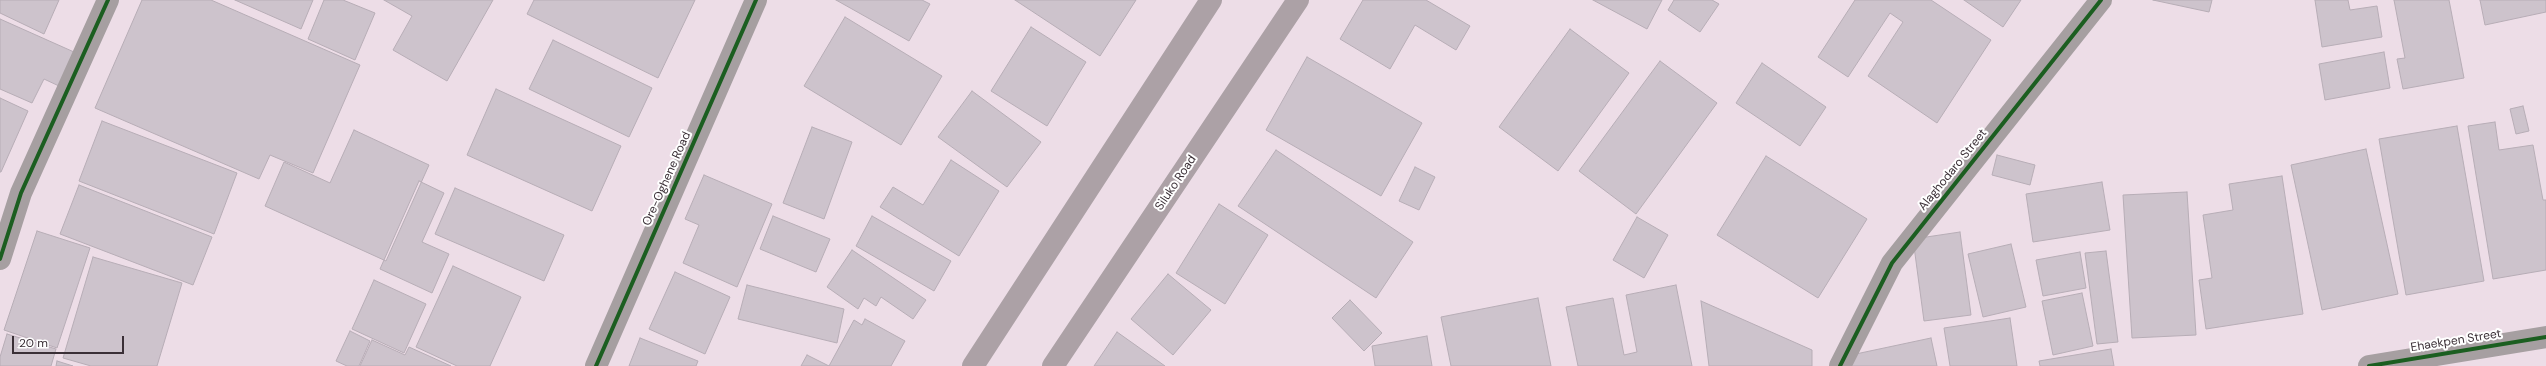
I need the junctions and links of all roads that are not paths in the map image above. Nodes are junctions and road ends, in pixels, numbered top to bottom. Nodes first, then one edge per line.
1 (108, 0) edge
2 (756, 0) edge
3 (1211, 0) edge
4 (1298, 0) edge
5 (2101, 0) edge
6 (0, 259) edge
7 (2546, 337) edge
8 (596, 366) edge
9 (973, 366) edge
10 (1053, 366) edge
11 (1840, 366) edge
12 (2369, 366) edge

1 - 6 street
2 - 8 street, Ore-Oghene Road
3 - 9 main road
4 - 10 main road, Siluko Road
5 - 11 street, Alaghodaro Street
7 - 12 street, Ehaekpen Street

